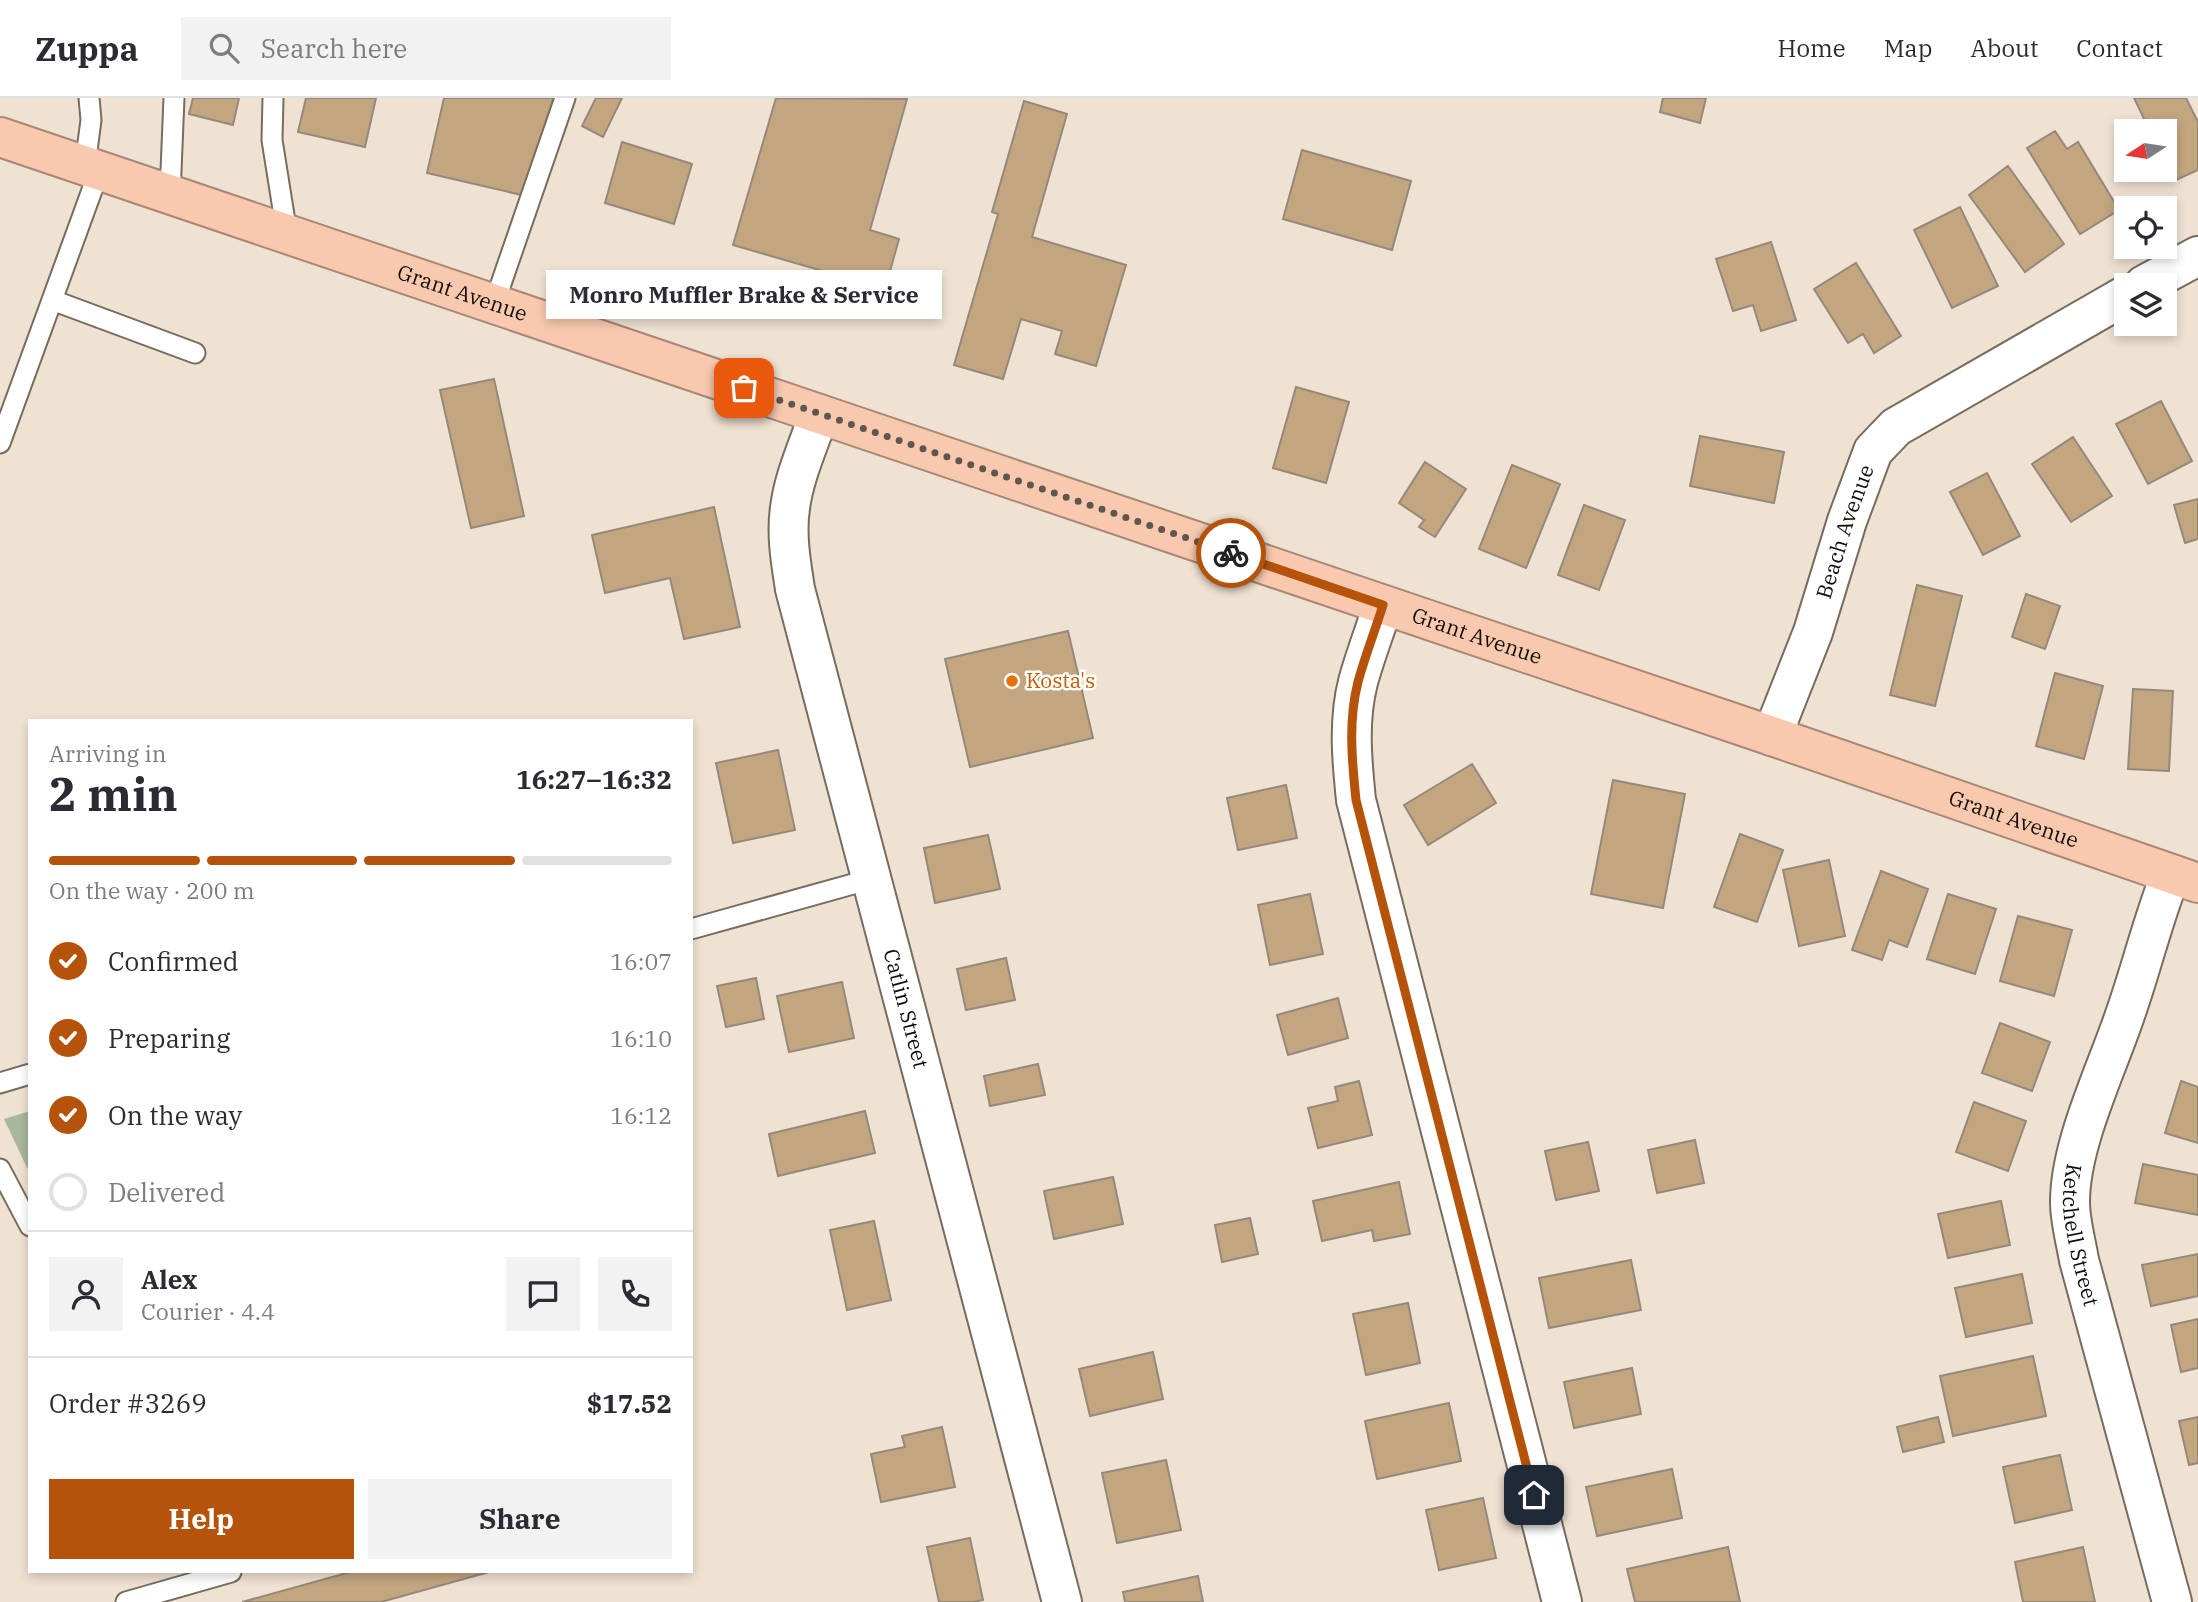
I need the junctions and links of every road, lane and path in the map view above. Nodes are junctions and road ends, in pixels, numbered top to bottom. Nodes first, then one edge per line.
1 (89, 98) edge
2 (174, 98) edge
3 (273, 98) edge
4 (565, 98) edge
5 (0, 137) edge
6 (92, 168) junction
7 (170, 195) junction
8 (287, 234) junction
9 (2198, 256) edge
10 (2166, 273) edge
11 (52, 300) junction
12 (2114, 302) edge
13 (494, 304) junction
14 (195, 353) dead end
15 (819, 414) junction
16 (0, 443) edge
17 (1383, 605) junction
18 (1772, 736) junction
19 (871, 879) junction
20 (2184, 879) edge
21 (693, 928) edge
22 (28, 1075) edge
23 (0, 1083) edge
24 (0, 1169) edge
25 (28, 1222) edge
26 (228, 1573) edge
27 (127, 1602) edge
28 (1062, 1602) edge
29 (1562, 1602) edge
30 (2172, 1602) edge

1 - 6 lane
2 - 7 lane
3 - 8 lane
4 - 13 lane
5 - 6 highway, Grant Avenue
6 - 7 highway, Grant Avenue
6 - 11 lane
7 - 8 highway, Grant Avenue
8 - 13 highway, Grant Avenue
9 - 10 street
11 - 14 lane
11 - 16 lane
12 - 18 street, Beach Avenue
13 - 15 highway, Grant Avenue
15 - 17 highway, Grant Avenue
15 - 19 street, Catlin Street
17 - 18 highway, Grant Avenue
17 - 29 street
18 - 20 highway, Grant Avenue
19 - 21 lane
19 - 28 street, Catlin Street
20 - 30 street, Ketchell Street
22 - 23 lane
24 - 25 lane
26 - 27 lane

